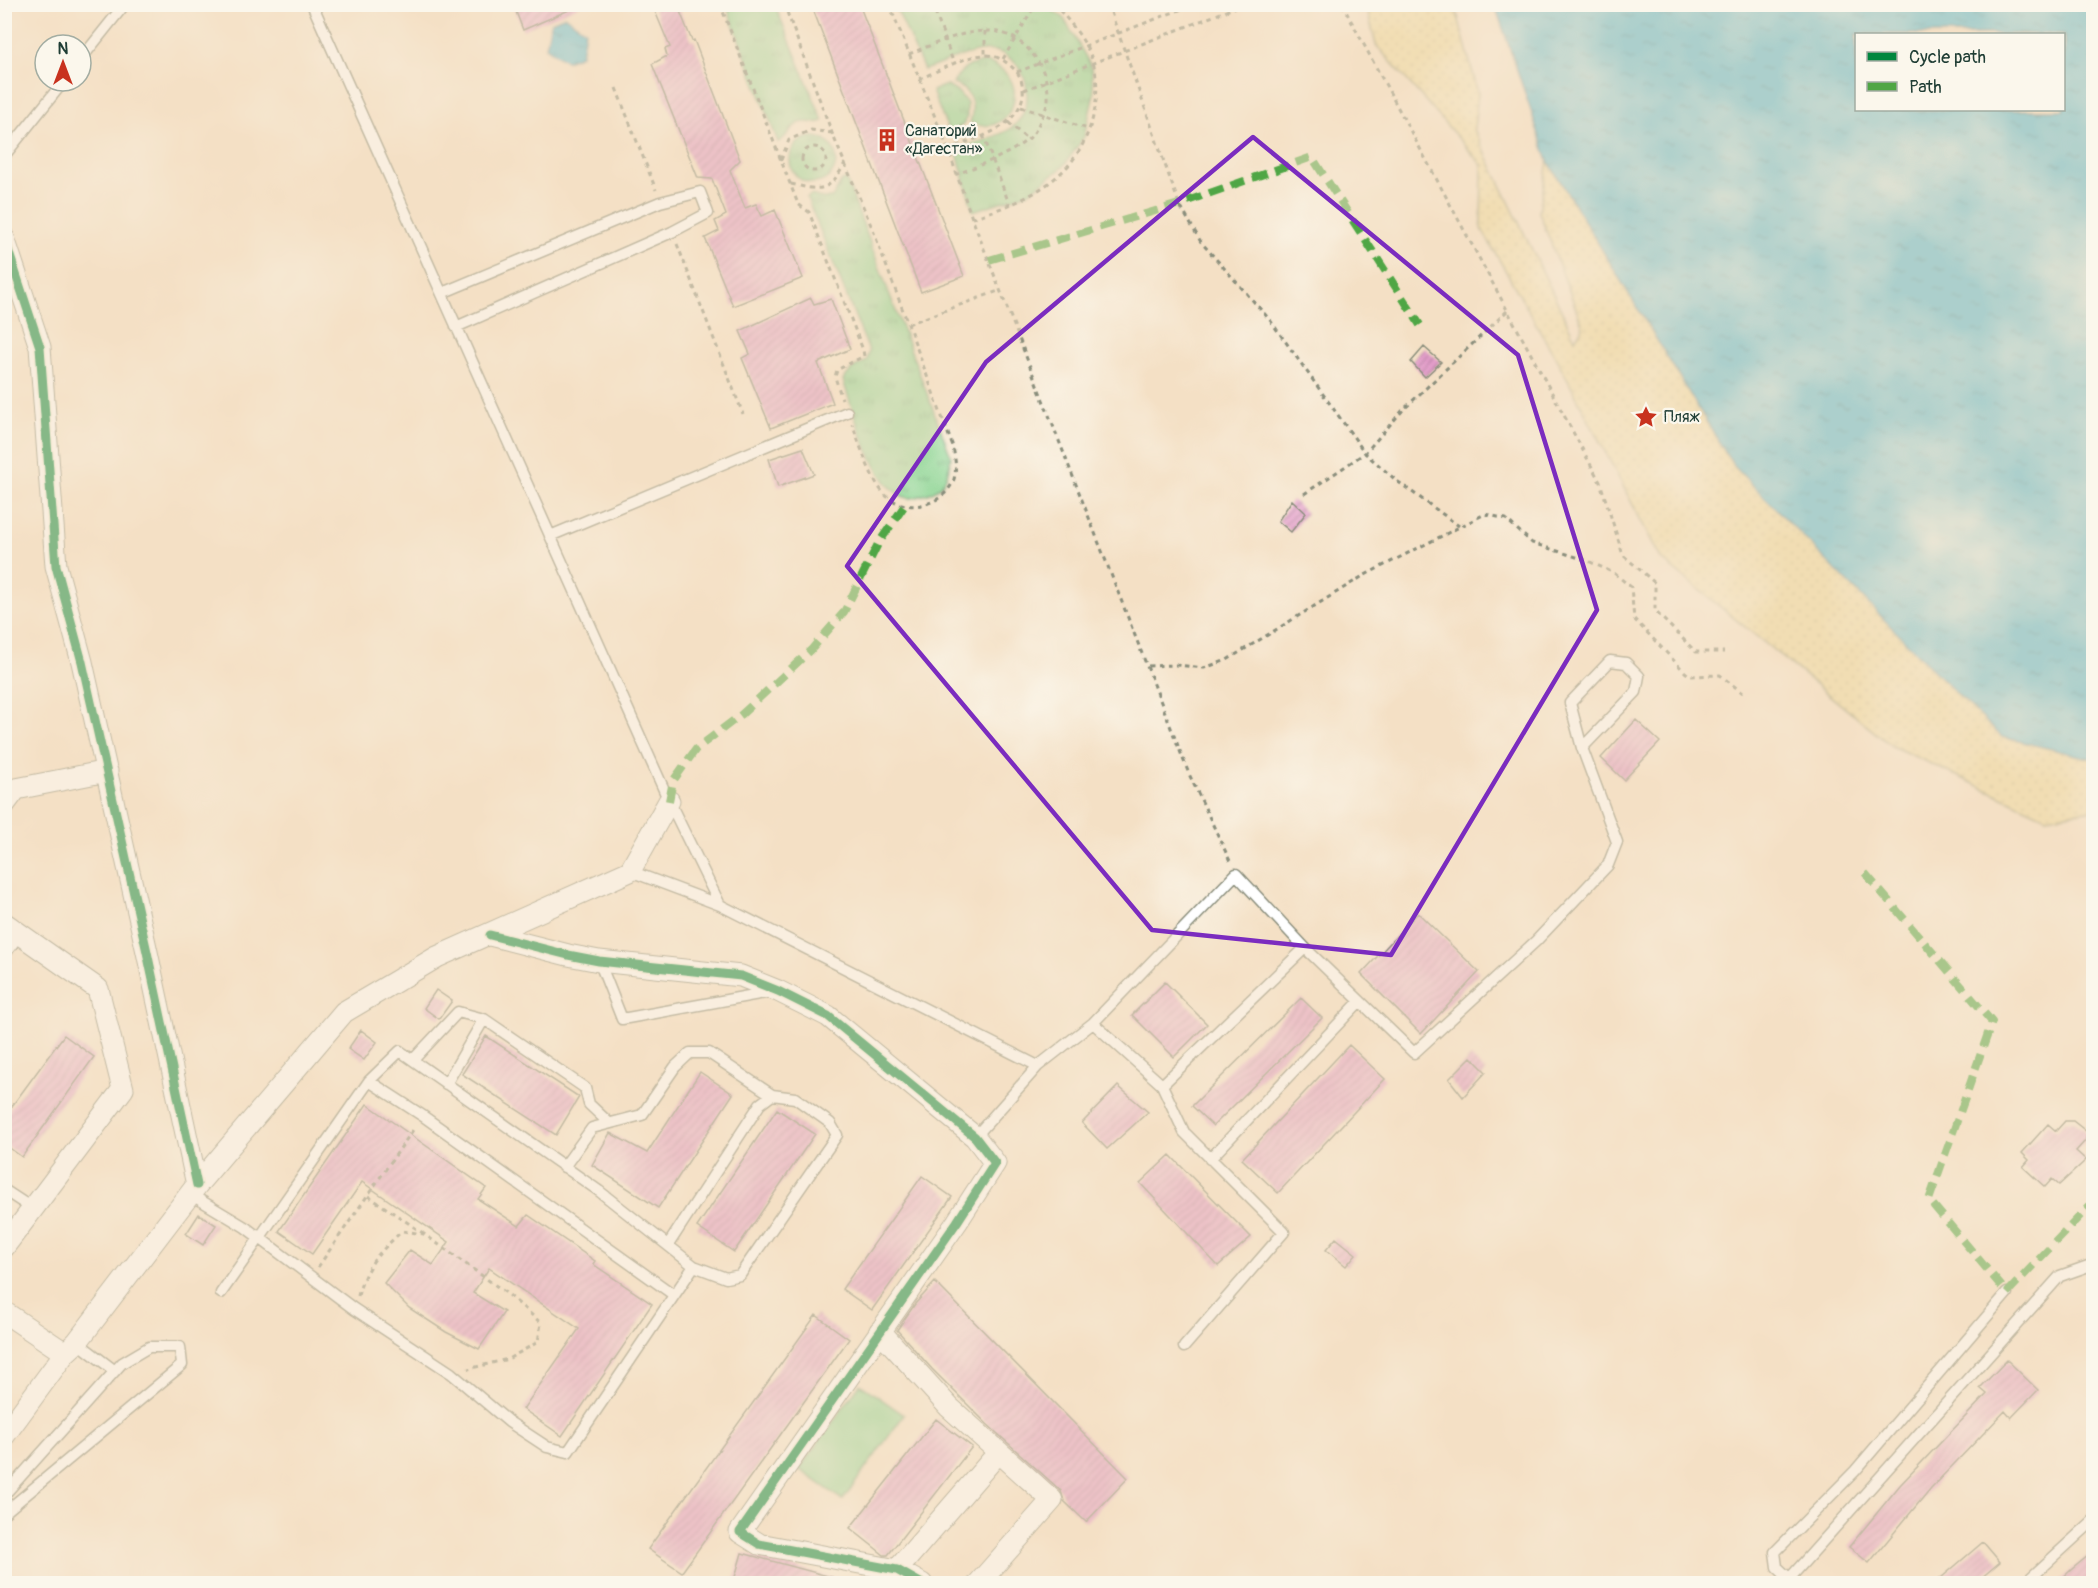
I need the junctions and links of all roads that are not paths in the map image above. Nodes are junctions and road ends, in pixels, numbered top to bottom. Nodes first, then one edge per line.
1 (125, 4) edge
2 (312, 4) edge
3 (93, 44) edge
4 (54, 93) edge
5 (4, 156) edge
6 (4, 238) edge
7 (442, 293) junction
8 (456, 327) junction
9 (847, 412) road end
10 (550, 536) junction
11 (1582, 748) junction
12 (107, 771) junction
13 (669, 801) junction
14 (4, 805) edge
15 (630, 871) junction
16 (720, 905) junction
17 (12, 928) edge
18 (490, 935) junction
19 (1305, 948) junction
20 (4, 955) edge
21 (599, 961) junction
22 (778, 991) junction
23 (1360, 1001) junction
24 (484, 1019) junction
25 (1093, 1023) junction
26 (413, 1060) junction
27 (1038, 1066) junction
28 (369, 1081) junction
29 (446, 1084) junction
30 (1162, 1085) junction
31 (772, 1095) junction
32 (609, 1123) junction
33 (975, 1137) junction
34 (1210, 1159) junction
35 (564, 1167) junction
36 (193, 1189) junction
37 (4, 1190) edge
38 (33, 1209) junction
39 (259, 1237) junction
40 (668, 1245) junction
41 (4, 1247) edge
42 (2094, 1264) edge
43 (694, 1266) junction
44 (221, 1293) dead end
45 (2007, 1293) dead end
46 (674, 1295) junction
47 (4, 1312) edge
48 (880, 1331) junction
49 (1184, 1347) dead end
50 (71, 1348) junction
51 (115, 1371) junction
52 (4, 1436) edge
53 (999, 1452) junction
54 (4, 1495) edge
55 (4, 1512) edge
56 (2094, 1520) edge
57 (897, 1570) junction
58 (1791, 1582) edge
59 (922, 1584) edge
60 (978, 1584) edge
61 (2024, 1584) edge

1 - 3 lane
2 - 7 lane
4 - 5 lane
6 - 12 street
7 - 8 lane
7 - 8 lane
8 - 10 lane
9 - 10 lane
10 - 13 lane
11 - 11 lane
11 - 23 lane
12 - 14 street
12 - 36 street
13 - 15 street
13 - 16 lane
15 - 16 lane
15 - 18 street
16 - 27 lane
17 - 20 lane
17 - 38 street
18 - 21 street
18 - 36 street
19 - 23 lane
19 - 25 lane
19 - 30 lane
21 - 22 street
21 - 22 lane
22 - 33 street
23 - 34 lane
24 - 26 lane
24 - 29 lane
24 - 32 lane
25 - 27 lane
25 - 30 lane
26 - 28 lane
26 - 29 lane
27 - 33 lane
28 - 39 lane
28 - 46 lane
29 - 35 lane
30 - 34 lane
31 - 32 lane
31 - 40 lane
31 - 43 lane
32 - 35 lane
33 - 48 street
34 - 49 lane
35 - 40 lane
36 - 39 lane
36 - 50 street
37 - 38 lane
38 - 41 street
39 - 44 lane
39 - 46 lane
40 - 43 lane
42 - 58 lane
43 - 46 lane
45 - 58 lane
47 - 50 street
48 - 53 street
48 - 57 street
50 - 51 lane
50 - 52 street
51 - 54 lane
51 - 55 lane
53 - 57 street
53 - 60 street
56 - 61 lane
57 - 59 street

